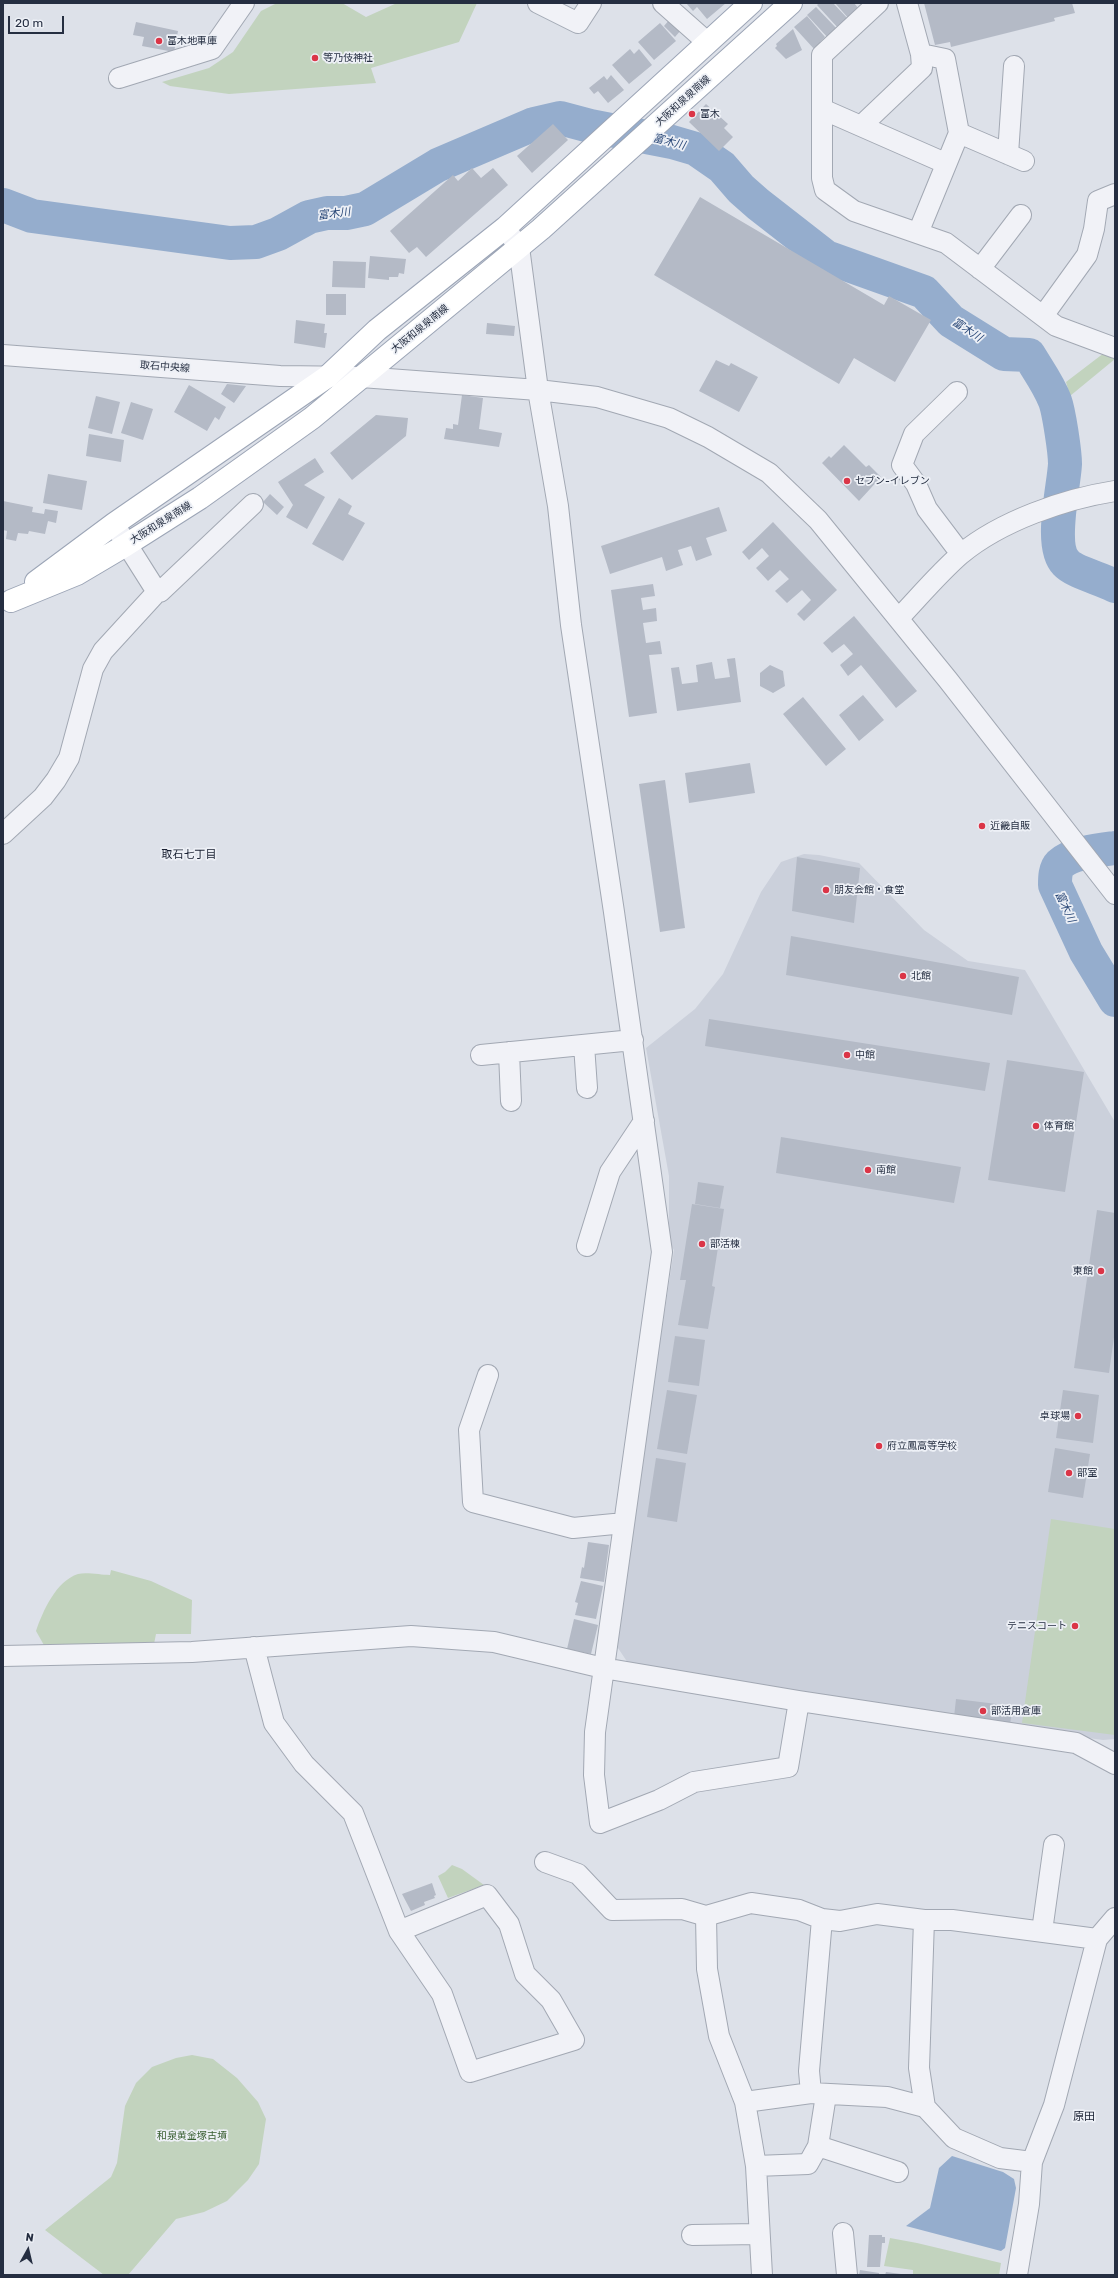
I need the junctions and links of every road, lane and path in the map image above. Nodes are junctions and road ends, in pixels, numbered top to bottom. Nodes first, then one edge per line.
1 (244, 3) edge
2 (538, 3) edge
3 (591, 3) edge
4 (664, 3) edge
5 (750, 3) edge
6 (790, 3) edge
7 (878, 3) edge
8 (907, 3) edge
9 (708, 42) junction
10 (921, 54) junction
11 (1014, 66) dead end
12 (120, 78) dead end
13 (822, 109) junction
14 (861, 126) junction
15 (959, 133) junction
16 (945, 163) junction
17 (1115, 194) edge
18 (1021, 215) dead end
19 (505, 228) junction
20 (918, 234) junction
21 (519, 247) junction
22 (980, 268) junction
23 (1043, 316) junction
24 (1115, 348) edge
25 (3, 355) edge
26 (327, 377) junction
27 (361, 377) junction
28 (538, 390) junction
29 (957, 392) dead end
30 (1110, 492) edge
31 (253, 504) dead end
32 (114, 524) junction
33 (126, 545) junction
34 (961, 554) junction
35 (157, 592) junction
36 (7, 604) edge
37 (899, 618) junction
38 (3, 834) edge
39 (1114, 890) edge
40 (633, 1040) junction
41 (584, 1045) junction
42 (509, 1052) junction
43 (481, 1055) dead end
44 (587, 1088) dead end
45 (511, 1101) dead end
46 (644, 1121) junction
47 (587, 1246) dead end
48 (488, 1375) dead end
49 (624, 1522) junction
50 (254, 1647) junction
51 (3, 1656) edge
52 (603, 1668) junction
53 (799, 1701) junction
54 (1115, 1764) edge
55 (1054, 1845) dead end
56 (545, 1862) dead end
57 (706, 1916) junction
58 (1115, 1918) edge
59 (822, 1919) junction
60 (924, 1920) junction
61 (399, 1931) junction
62 (1042, 1931) junction
63 (1097, 1939) junction
64 (818, 2094) junction
65 (744, 2102) junction
66 (925, 2107) junction
67 (818, 2146) junction
68 (1032, 2162) junction
69 (756, 2166) junction
70 (898, 2172) dead end
71 (843, 2233) dead end
72 (758, 2234) junction
73 (692, 2235) dead end
74 (762, 2275) edge
75 (847, 2275) edge
76 (1017, 2275) edge

1 - 12 street
2 - 3 street
4 - 9 street
5 - 9 main road, 大阪和泉泉南線
6 - 21 main road, 大阪和泉泉南線
7 - 13 street
8 - 10 street
9 - 19 main road, 大阪和泉泉南線
10 - 14 street
10 - 15 street
11 - 15 street
13 - 14 street
13 - 20 street
14 - 16 street
15 - 16 street
16 - 20 street
17 - 23 street
18 - 22 street
19 - 21 street
19 - 26 main road, 大阪和泉泉南線
20 - 22 street
21 - 27 main road, 大阪和泉泉南線
21 - 28 street
22 - 23 street
23 - 24 street
25 - 26 street, 取石中央線
26 - 27 street, 取石中央線
26 - 32 main road, 大阪和泉泉南線
27 - 28 street, 取石中央線
27 - 33 main road, 大阪和泉泉南線
28 - 37 street, 取石中央線
28 - 40 street
29 - 34 street
30 - 34 street
31 - 35 street
32 - 33 street
32 - 36 main road, 大阪和泉泉南線
33 - 35 street
33 - 36 main road, 大阪和泉泉南線
34 - 37 street
35 - 38 street
37 - 39 street, 取石中央線
40 - 41 street
40 - 46 street
41 - 42 street
41 - 44 street
42 - 43 street
42 - 45 street
46 - 47 street
46 - 49 street
48 - 49 street
49 - 52 street
50 - 51 street
50 - 52 street
50 - 61 street
52 - 53 street
52 - 53 street
53 - 54 street
55 - 62 street
56 - 57 street
57 - 59 street
57 - 65 street
58 - 63 street
59 - 60 street
59 - 64 street
60 - 62 street
60 - 66 street
61 - 61 street
62 - 63 street
63 - 68 street
64 - 65 street
64 - 66 street
64 - 67 street
65 - 69 street
66 - 68 street
67 - 69 street
67 - 70 street
68 - 76 street
69 - 72 street
71 - 75 street
72 - 73 street
72 - 74 street

